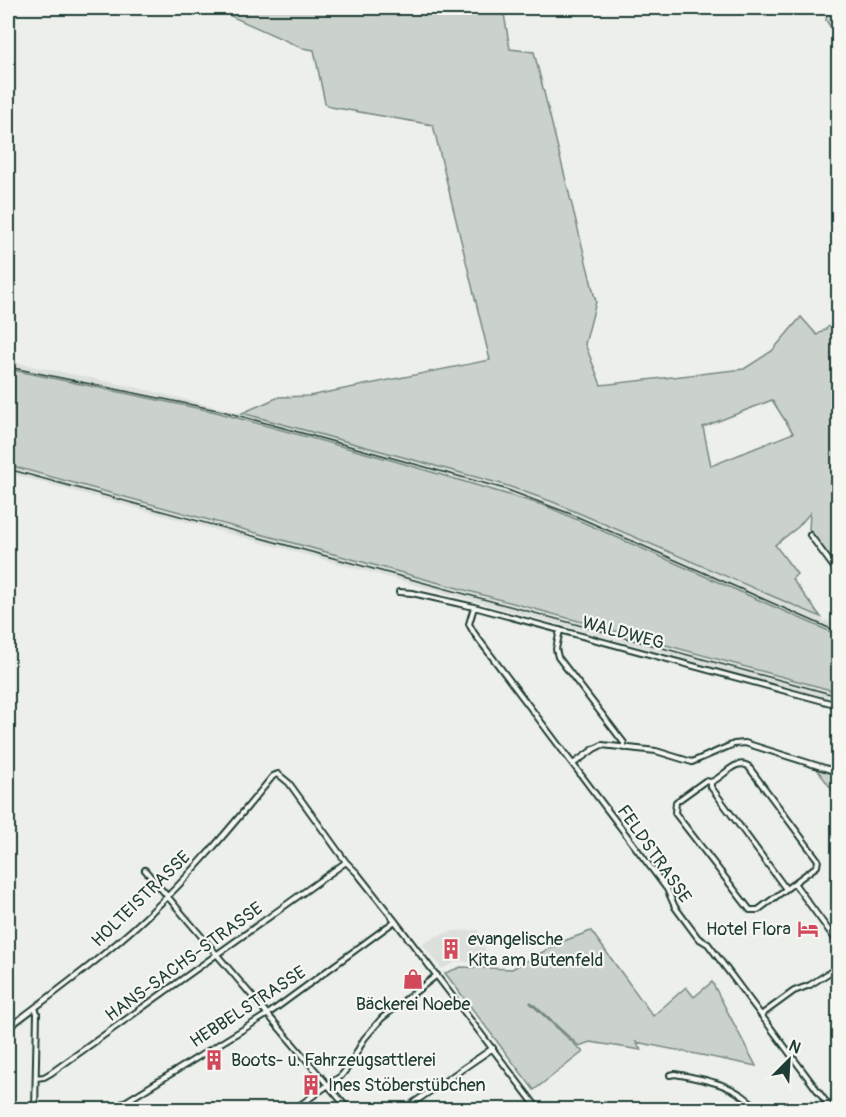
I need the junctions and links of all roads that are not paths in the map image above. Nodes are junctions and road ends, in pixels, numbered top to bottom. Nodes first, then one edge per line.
1 (810, 535) dead end
2 (838, 573) edge
3 (399, 592) dead end
4 (474, 607) junction
5 (560, 630) junction
6 (838, 705) edge
7 (624, 748) junction
8 (573, 764) junction
9 (838, 768) edge
10 (708, 782) junction
11 (346, 862) junction
12 (145, 870) dead end
13 (794, 883) junction
14 (786, 889) junction
15 (167, 897) junction
16 (395, 921) junction
17 (838, 943) edge
18 (217, 955) junction
19 (838, 967) edge
20 (437, 975) junction
21 (35, 1008) junction
22 (268, 1014) junction
23 (761, 1015) junction
24 (8, 1028) edge
25 (493, 1048) junction
26 (670, 1075) dead end
27 (36, 1078) junction
28 (329, 1085) junction
29 (35, 1110) edge
30 (112, 1110) edge
31 (293, 1110) edge
32 (349, 1110) edge
33 (403, 1110) edge
34 (539, 1110) edge
35 (759, 1110) edge
36 (832, 1110) edge

1 - 2 street
3 - 4 street, WALDWEG
4 - 5 street, WALDWEG
4 - 8 street, FELDSTRASSE
5 - 6 street, WALDWEG
5 - 7 street
7 - 8 street
7 - 9 street
8 - 23 street, FELDSTRASSE
10 - 13 street
10 - 14 street
10 - 14 street
11 - 15 street, HOLTEISTRASSE
11 - 16 street
11 - 18 street, HANS-SACHS-STRASSE
12 - 15 street
13 - 14 street
13 - 17 street
15 - 18 street
15 - 21 street, HOLTEISTRASSE
16 - 20 street
16 - 22 street, HEBBELSTRASSE
18 - 22 street
18 - 27 street, HANS-SACHS-STRASSE
19 - 23 street
20 - 25 street
20 - 28 street
21 - 24 street, HOLTEISTRASSE
21 - 27 street
22 - 28 street
22 - 30 street, HEBBELSTRASSE
23 - 36 street, FELDSTRASSE
25 - 33 street
25 - 34 street
26 - 35 street
27 - 29 street
28 - 31 street
28 - 32 street

